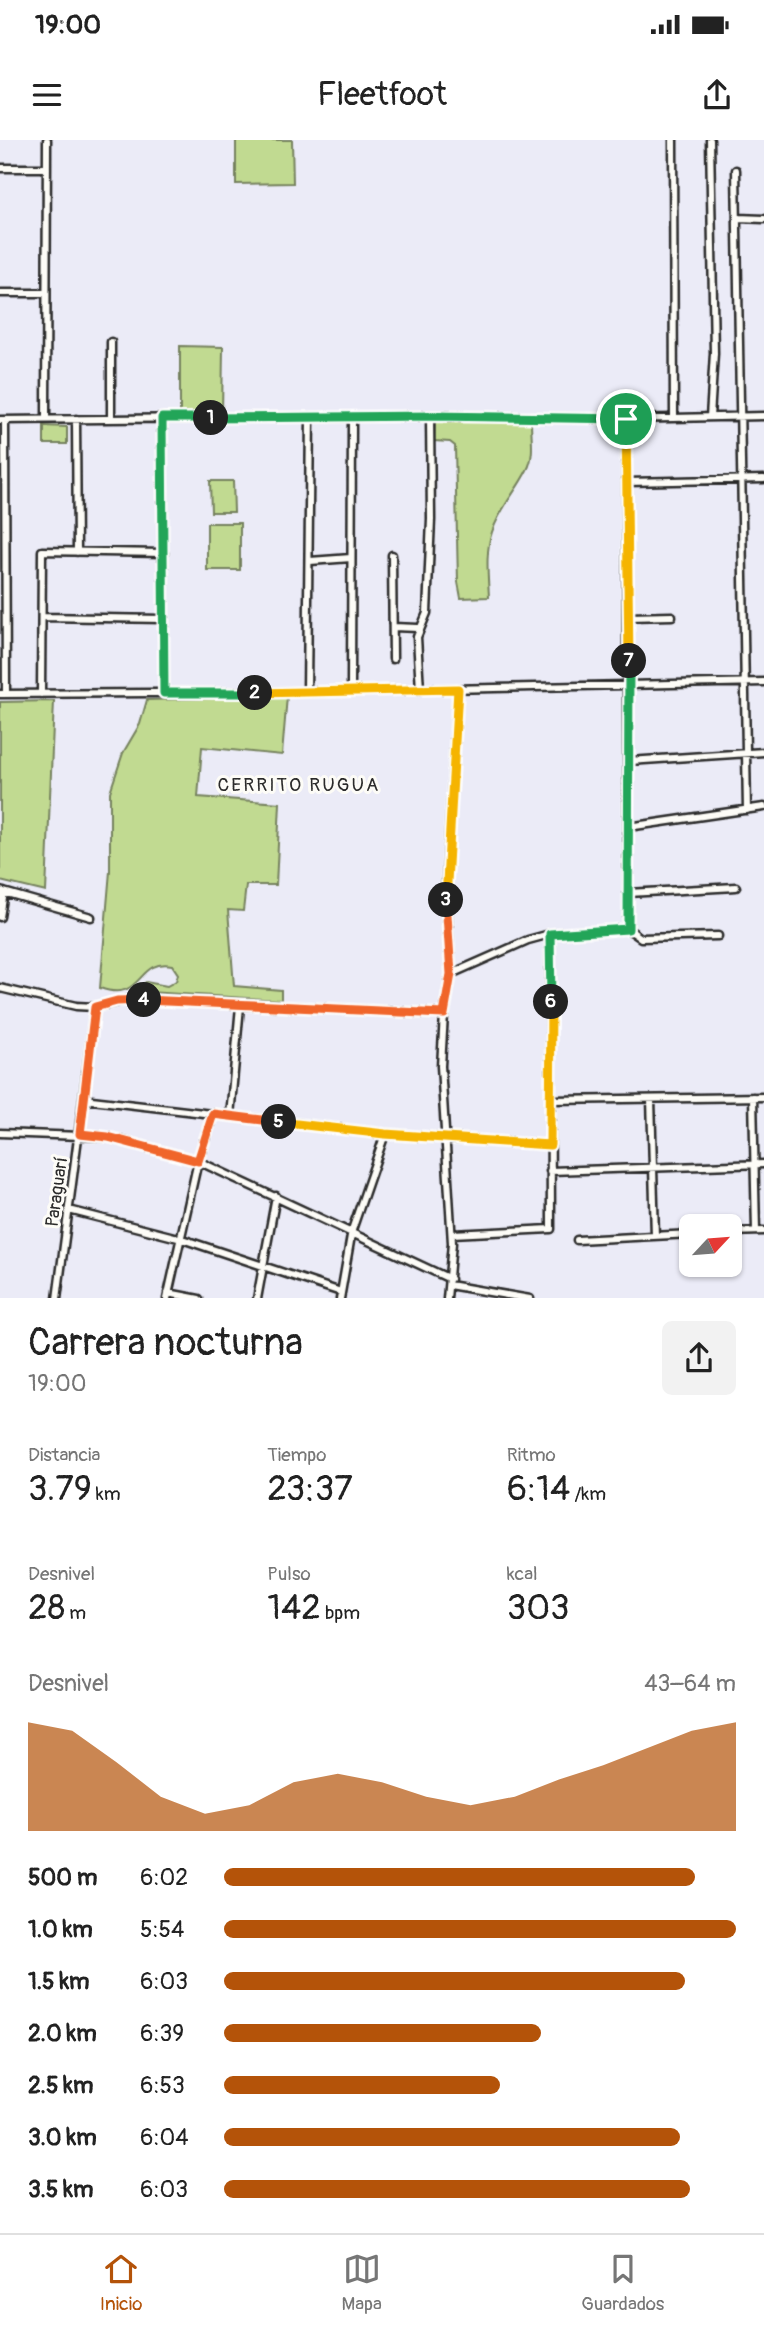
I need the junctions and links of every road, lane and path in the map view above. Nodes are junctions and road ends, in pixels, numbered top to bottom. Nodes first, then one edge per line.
1 (47, 140) edge
2 (673, 140) edge
3 (710, 140) edge
4 (0, 168) edge
5 (47, 168) junction
6 (736, 170) dead end
7 (738, 218) junction
8 (764, 219) edge
9 (0, 293) edge
10 (46, 293) junction
11 (111, 342) dead end
12 (430, 416) junction
13 (739, 416) junction
14 (764, 416) edge
15 (310, 417) junction
16 (352, 417) junction
17 (710, 417) junction
18 (162, 418) junction
19 (674, 418) junction
20 (46, 419) junction
21 (76, 419) junction
22 (111, 419) junction
23 (626, 419) junction
24 (3, 420) edge
25 (740, 479) junction
26 (764, 479) edge
27 (626, 482) junction
28 (77, 552) junction
29 (164, 553) junction
30 (392, 555) dead end
31 (351, 558) junction
32 (310, 561) junction
33 (671, 616) dead end
34 (42, 617) junction
35 (628, 617) junction
36 (163, 619) junction
37 (393, 627) junction
38 (418, 628) junction
39 (393, 659) dead end
40 (742, 681) junction
41 (764, 682) edge
42 (629, 685) junction
43 (458, 689) junction
44 (420, 690) junction
45 (351, 691) junction
46 (307, 692) junction
47 (164, 693) junction
48 (3, 694) edge
49 (41, 694) junction
50 (745, 752) junction
51 (764, 752) edge
52 (629, 761) junction
53 (764, 807) edge
54 (747, 810) junction
55 (628, 827) junction
56 (736, 887) dead end
57 (2, 891) edge
58 (628, 893) junction
59 (0, 917) edge
60 (91, 917) dead end
61 (628, 929) junction
62 (550, 934) junction
63 (718, 936) dead end
64 (451, 974) junction
65 (0, 988) edge
66 (240, 1006) junction
67 (95, 1007) junction
68 (444, 1014) junction
69 (753, 1097) junction
70 (764, 1097) edge
71 (651, 1099) junction
72 (83, 1100) junction
73 (551, 1100) junction
74 (213, 1114) junction
75 (230, 1116) junction
76 (0, 1133) edge
77 (80, 1134) junction
78 (385, 1134) junction
79 (444, 1139) junction
80 (550, 1145) junction
81 (198, 1161) junction
82 (753, 1164) junction
83 (764, 1164) edge
84 (653, 1167) junction
85 (550, 1171) junction
86 (276, 1196) junction
87 (69, 1210) junction
88 (352, 1230) junction
89 (756, 1231) junction
90 (764, 1231) edge
91 (742, 1232) edge
92 (452, 1234) junction
93 (679, 1235) edge
94 (655, 1236) junction
95 (182, 1239) junction
96 (578, 1240) dead end
97 (263, 1265) junction
98 (450, 1282) junction
99 (341, 1295) edge
100 (168, 1296) edge
101 (57, 1298) edge
102 (199, 1298) edge
103 (257, 1298) edge
104 (447, 1298) edge
105 (530, 1298) edge

1 - 5 street
2 - 19 street
3 - 17 street
4 - 5 street
5 - 10 street
6 - 7 street
7 - 8 street
7 - 13 street
9 - 10 street
10 - 20 street
11 - 22 street
12 - 16 street
12 - 23 street
12 - 38 street
13 - 14 street
13 - 17 street
13 - 25 street
15 - 16 street
15 - 18 street
15 - 32 street
16 - 31 street
17 - 19 street
18 - 22 street
18 - 29 street
19 - 23 street
20 - 21 street
20 - 24 street
21 - 22 street
21 - 28 street
23 - 27 street
24 - 48 street
25 - 26 street
25 - 27 street
25 - 40 street
27 - 35 street
28 - 29 street
28 - 34 street
29 - 36 street
30 - 37 street
31 - 32 street
31 - 45 street
32 - 46 street
33 - 35 street
34 - 36 street
34 - 49 street
35 - 42 street
36 - 47 street
37 - 38 street
37 - 39 street
38 - 44 street
40 - 41 street
40 - 42 street
40 - 50 street
42 - 43 street
42 - 52 street
43 - 44 street
43 - 64 street
44 - 45 street
45 - 46 street
46 - 47 street
47 - 49 street
48 - 49 street
50 - 51 street
50 - 52 street
50 - 54 street
52 - 55 street
53 - 54 street
54 - 55 street
55 - 58 street
56 - 58 street
57 - 59 street
57 - 60 street
58 - 61 street
61 - 62 street
61 - 63 street
62 - 64 street
62 - 73 street
64 - 68 street
65 - 67 street
66 - 67 street
66 - 68 street
66 - 75 street
67 - 72 street, Paraguarí
68 - 79 street
69 - 70 street
69 - 71 street
69 - 82 street
71 - 73 street
71 - 84 street
72 - 74 street
72 - 77 street, Paraguarí
73 - 80 street
74 - 75 street
74 - 81 street
75 - 78 street
76 - 77 street
77 - 81 street
77 - 87 street, Paraguarí
78 - 79 street
78 - 88 street
79 - 80 street
79 - 92 street
80 - 85 street
81 - 86 street
81 - 95 street
82 - 83 street
82 - 84 street
82 - 89 street
84 - 85 street
84 - 94 street
85 - 92 street
86 - 88 street
86 - 97 street
87 - 95 street
87 - 101 street, Paraguarí
88 - 98 street
88 - 99 street
89 - 90 street
89 - 91 street
92 - 98 street
93 - 94 street
94 - 96 street
95 - 97 street
95 - 100 street
97 - 99 street
97 - 103 street
98 - 104 street
98 - 105 street
100 - 102 street

